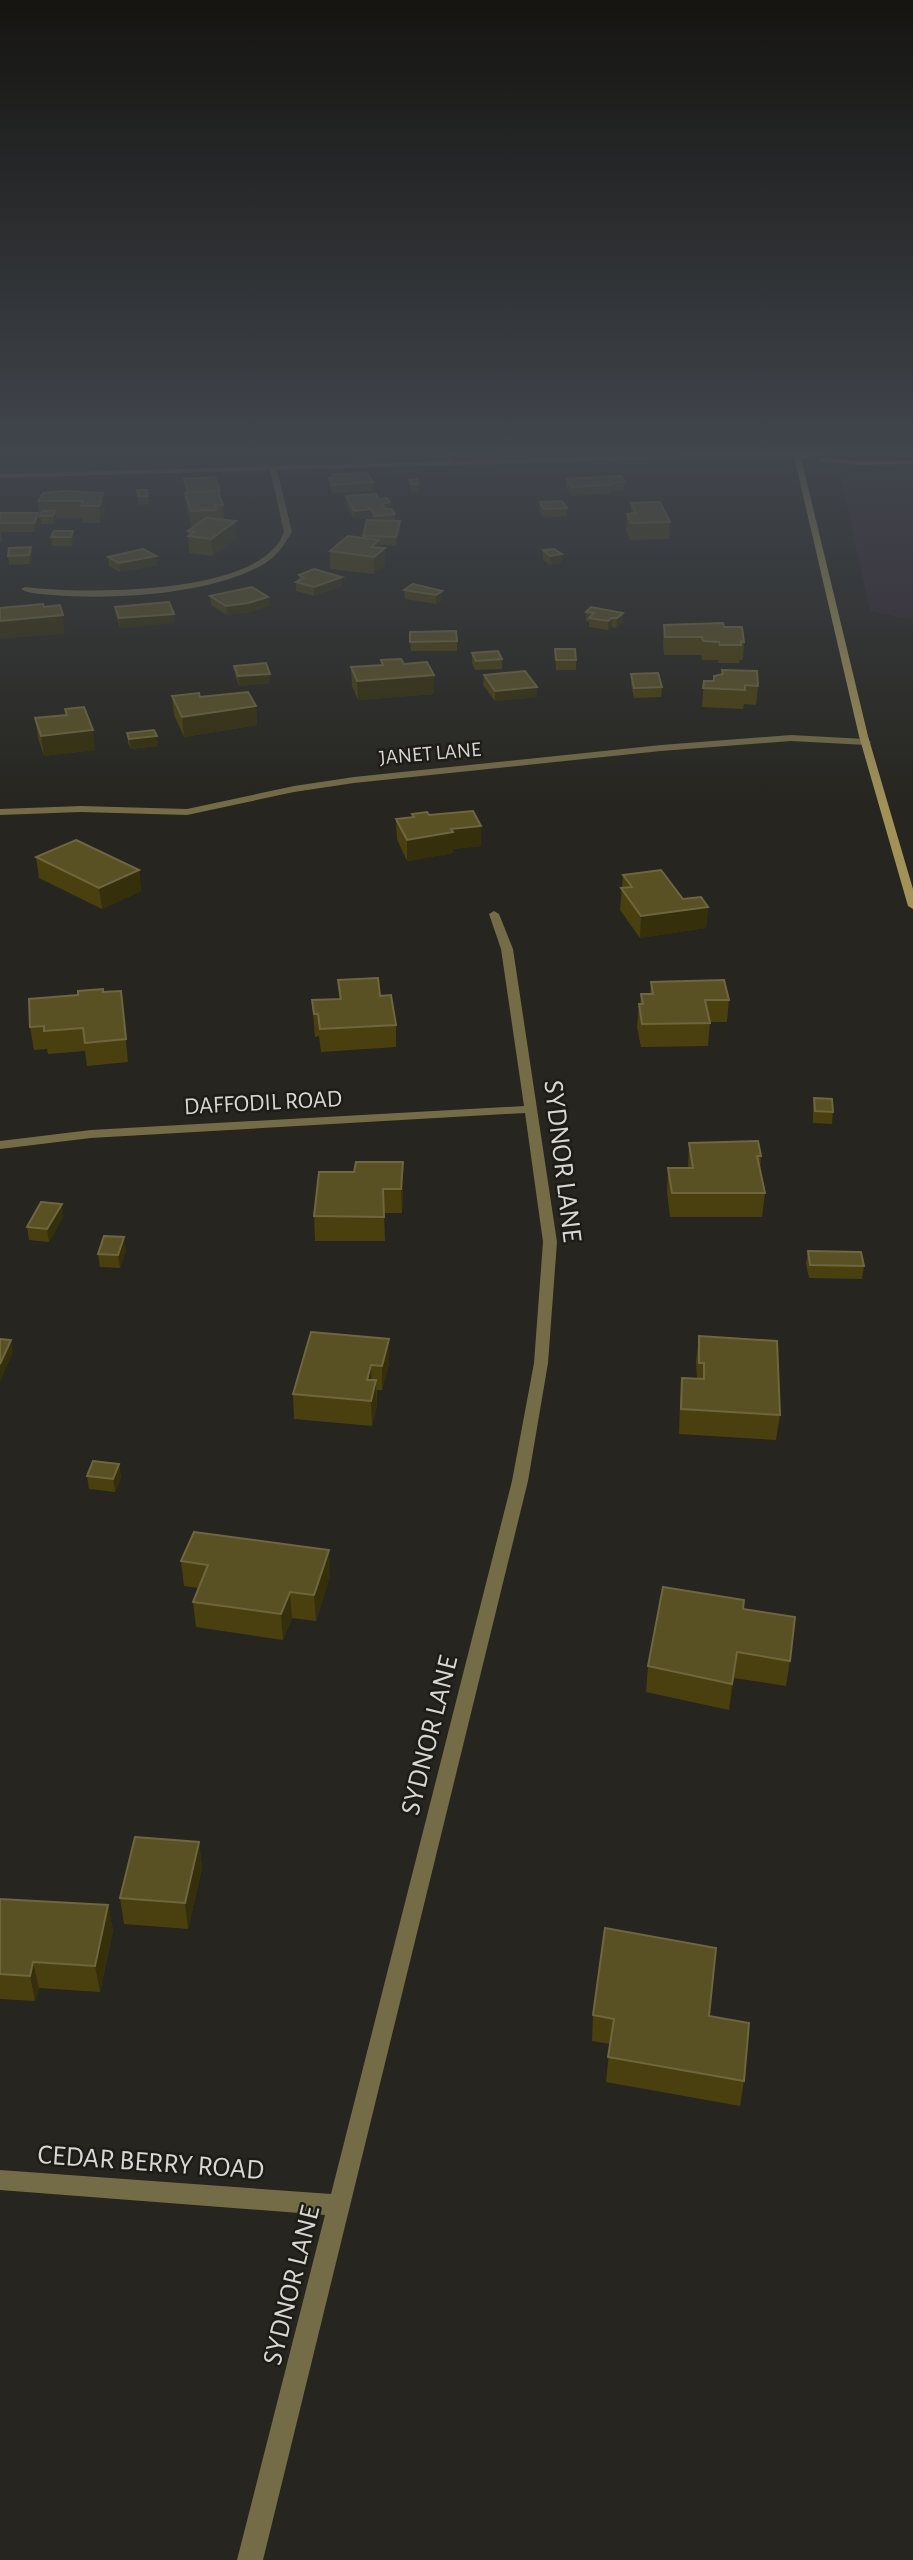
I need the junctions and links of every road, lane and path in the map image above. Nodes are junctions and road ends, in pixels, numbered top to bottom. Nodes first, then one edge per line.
1 (248, 567) edge
2 (824, 567) edge
3 (25, 589) dead end
4 (866, 742) junction
5 (0, 812) edge
6 (913, 906) edge
7 (494, 914) dead end
8 (529, 1109) junction
9 (0, 1145) edge
10 (0, 2180) edge
11 (339, 2204) junction
12 (250, 2560) edge

1 - 3 street
2 - 4 main road
4 - 5 street, JANET LANE
4 - 6 main road
7 - 8 street, SYDNOR LANE
8 - 9 street, DAFFODIL ROAD
8 - 11 street, SYDNOR LANE
10 - 11 street, CEDAR BERRY ROAD
11 - 12 street, SYDNOR LANE

